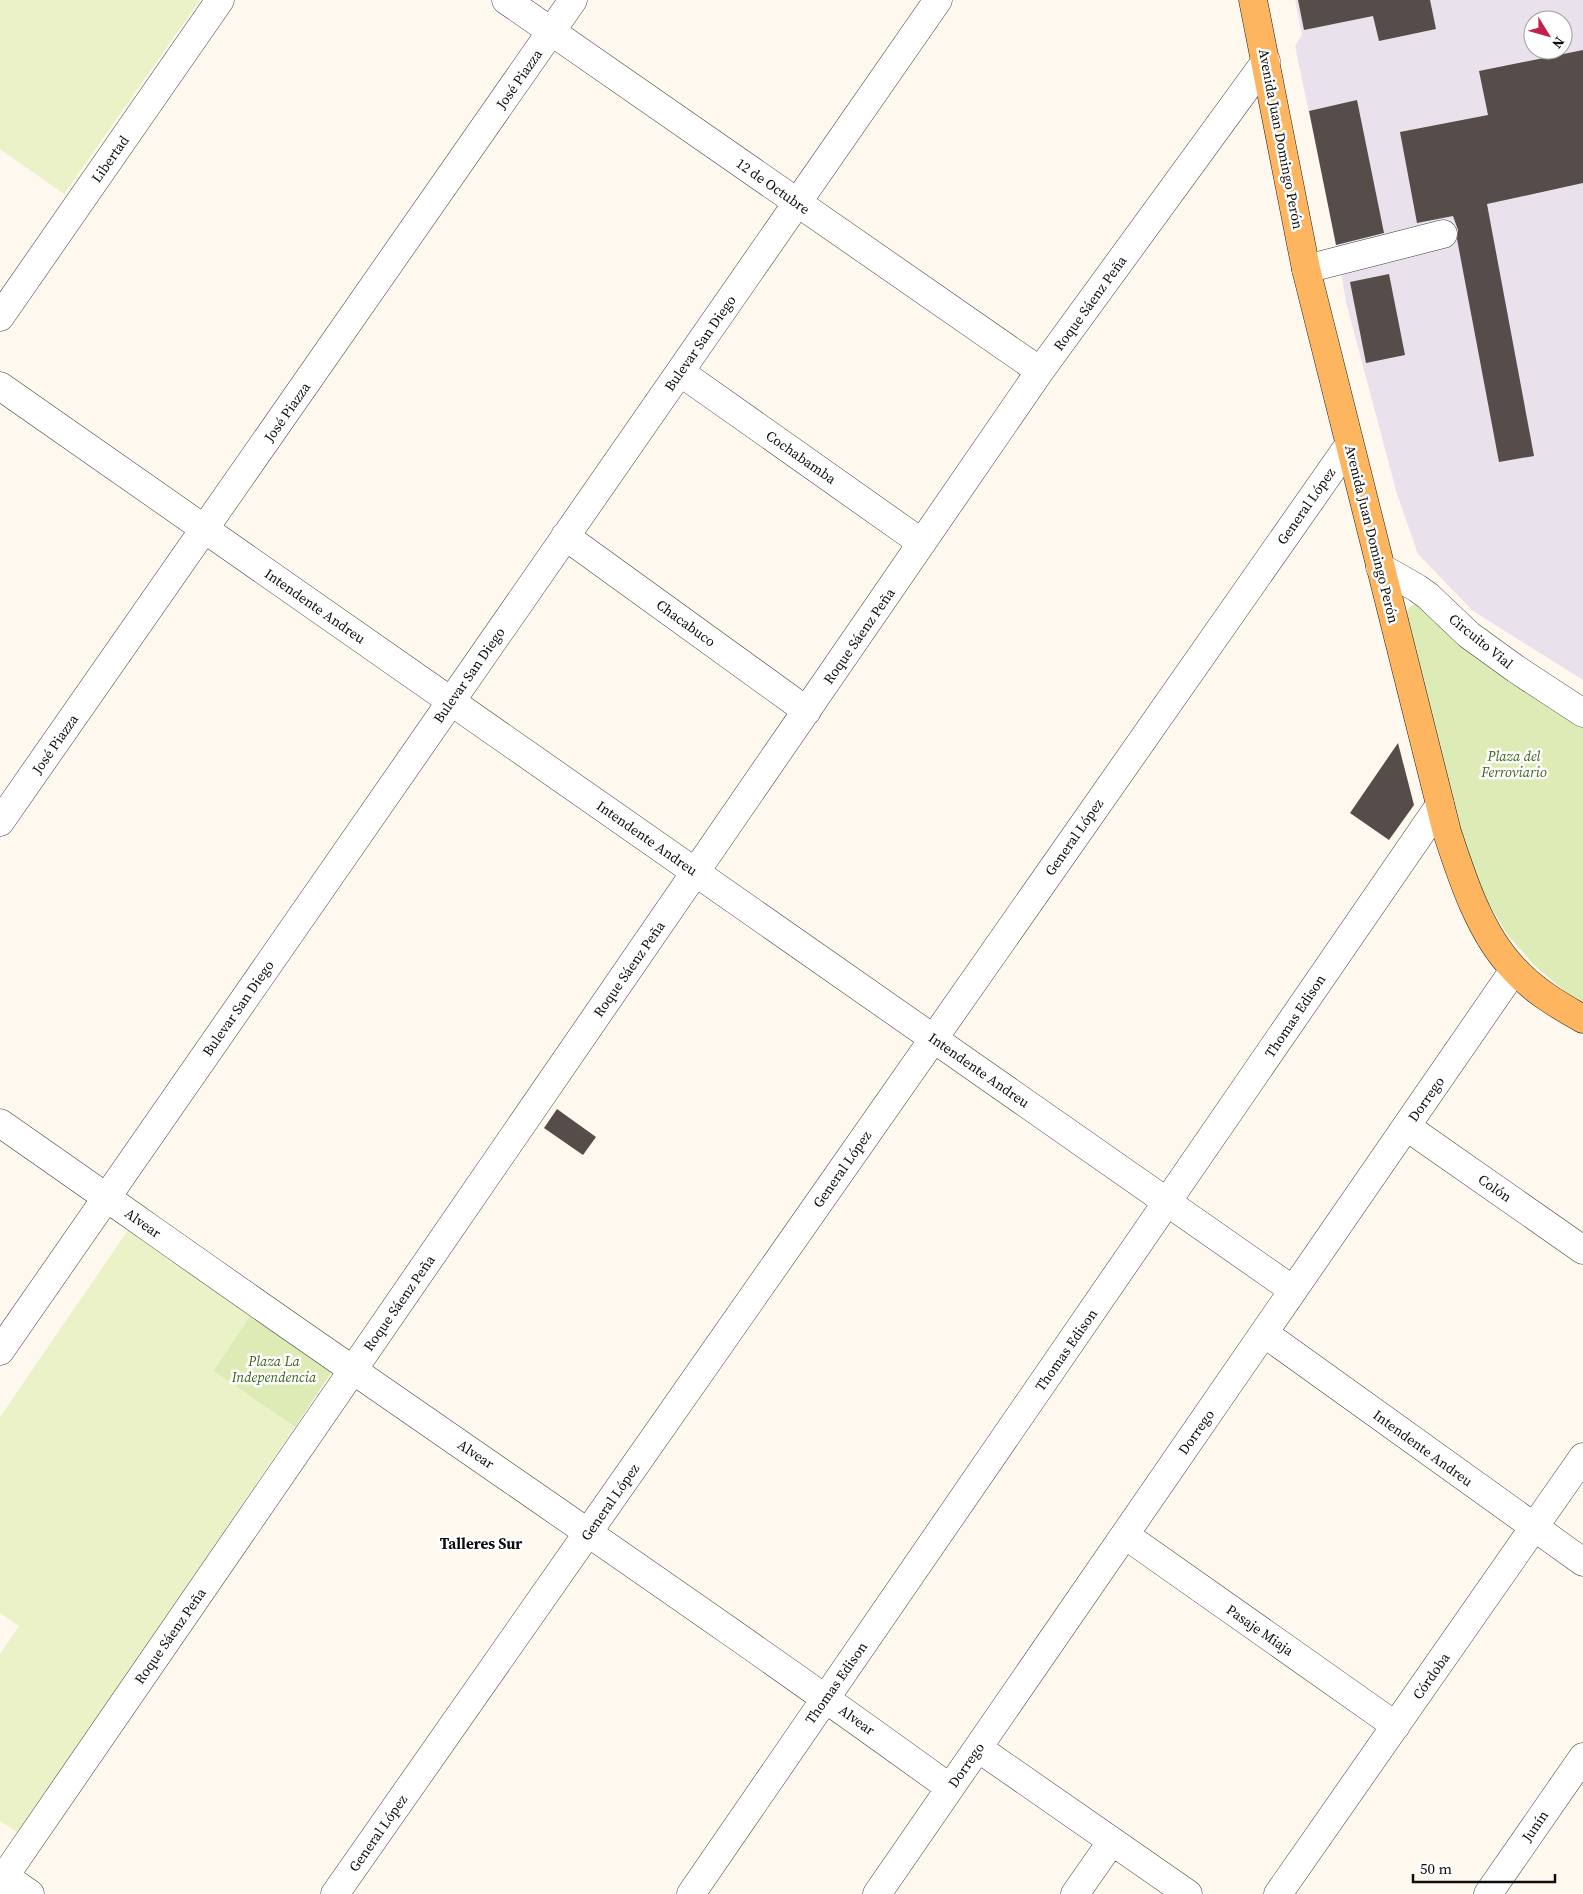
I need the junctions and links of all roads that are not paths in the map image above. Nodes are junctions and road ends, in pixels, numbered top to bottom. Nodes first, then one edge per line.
1 (220, 0) edge
2 (506, 0) edge
3 (573, 0) edge
4 (938, 0) edge
5 (1253, 0) edge
6 (552, 32) junction
7 (1266, 61) junction
8 (797, 202) junction
9 (1443, 234) dead end
10 (1306, 269) junction
11 (0, 318) edge
12 (1040, 371) junction
13 (680, 372) junction
14 (0, 386) edge
15 (1349, 445) junction
16 (206, 529) junction
17 (565, 536) junction
18 (922, 543) junction
19 (1380, 567) junction
20 (451, 701) junction
21 (807, 711) junction
22 (1583, 713) edge
23 (1440, 805) junction
24 (0, 822) edge
25 (696, 872) junction
26 (1514, 970) junction
27 (1583, 1019) edge
28 (933, 1038) junction
29 (0, 1123) edge
30 (1406, 1127) junction
31 (106, 1197) junction
32 (1167, 1202) junction
33 (1583, 1250) edge
34 (1293, 1290) junction
35 (1264, 1333) junction
36 (0, 1350) edge
37 (353, 1370) junction
38 (1583, 1457) edge
39 (1534, 1527) junction
40 (589, 1532) junction
41 (1124, 1535) junction
42 (1583, 1562) edge
43 (826, 1698) junction
44 (1396, 1726) junction
45 (978, 1748) junction
46 (1583, 1757) edge
47 (950, 1788) junction
48 (1112, 1841) junction
49 (2, 1877) edge
50 (30, 1894) edge
51 (335, 1894) edge
52 (691, 1894) edge
53 (877, 1894) edge
54 (1075, 1894) edge
55 (1188, 1894) edge
56 (1278, 1894) edge
57 (1488, 1894) edge

1 - 11 street, Libertad
2 - 6 street, 12 de Octubre
3 - 6 street, José Piazza
4 - 8 street, Bulevar San Diego
5 - 7 main road, Avenida Juan Domingo Perón
6 - 8 street, 12 de Octubre
6 - 16 street, José Piazza
7 - 10 main road, Avenida Juan Domingo Perón
7 - 12 street, Roque Sáenz Peña
8 - 12 street, 12 de Octubre
8 - 13 street, Bulevar San Diego
9 - 10 street
10 - 15 main road, Avenida Juan Domingo Perón
12 - 18 street, Roque Sáenz Peña
13 - 17 street, Bulevar San Diego
13 - 18 street, Cochabamba
14 - 16 street, Intendente Andreu
15 - 19 main road, Avenida Juan Domingo Perón
15 - 28 street, General López
16 - 20 street, Intendente Andreu
16 - 24 street, José Piazza
17 - 20 street, Bulevar San Diego
17 - 21 street, Chacabuco
18 - 21 street, Roque Sáenz Peña
19 - 22 street, Circuito Vial
19 - 23 main road, Avenida Juan Domingo Perón
20 - 25 street, Intendente Andreu
20 - 31 street, Bulevar San Diego
21 - 25 street, Roque Sáenz Peña
23 - 26 main road, Avenida Juan Domingo Perón
23 - 32 street, Thomas Edison
25 - 28 street, Intendente Andreu
25 - 37 street, Roque Sáenz Peña
26 - 27 main road, Avenida Juan Domingo Perón
26 - 30 street, Dorrego
28 - 32 street, Intendente Andreu
28 - 40 street, General López
29 - 31 street, Alvear
30 - 33 street, Colón
30 - 34 street, Dorrego
31 - 36 street, Bulevar San Diego
31 - 37 street, Alvear
32 - 34 street, Intendente Andreu
32 - 43 street, Thomas Edison
34 - 35 street, Dorrego
35 - 39 street, Intendente Andreu
35 - 41 street, Dorrego
37 - 40 street, Alvear
37 - 49 street, Roque Sáenz Peña
38 - 39 street, Córdoba
39 - 42 street, Intendente Andreu
39 - 44 street, Córdoba
40 - 43 street, Alvear
40 - 51 street, General López
41 - 44 street, Pasaje Miaja
41 - 45 street, Dorrego
43 - 47 street, Alvear
43 - 52 street, Thomas Edison
44 - 56 street, Córdoba
45 - 47 street, Dorrego
45 - 48 street
46 - 57 street, Junín
47 - 53 street, Dorrego
48 - 54 street
48 - 55 street
49 - 50 street

